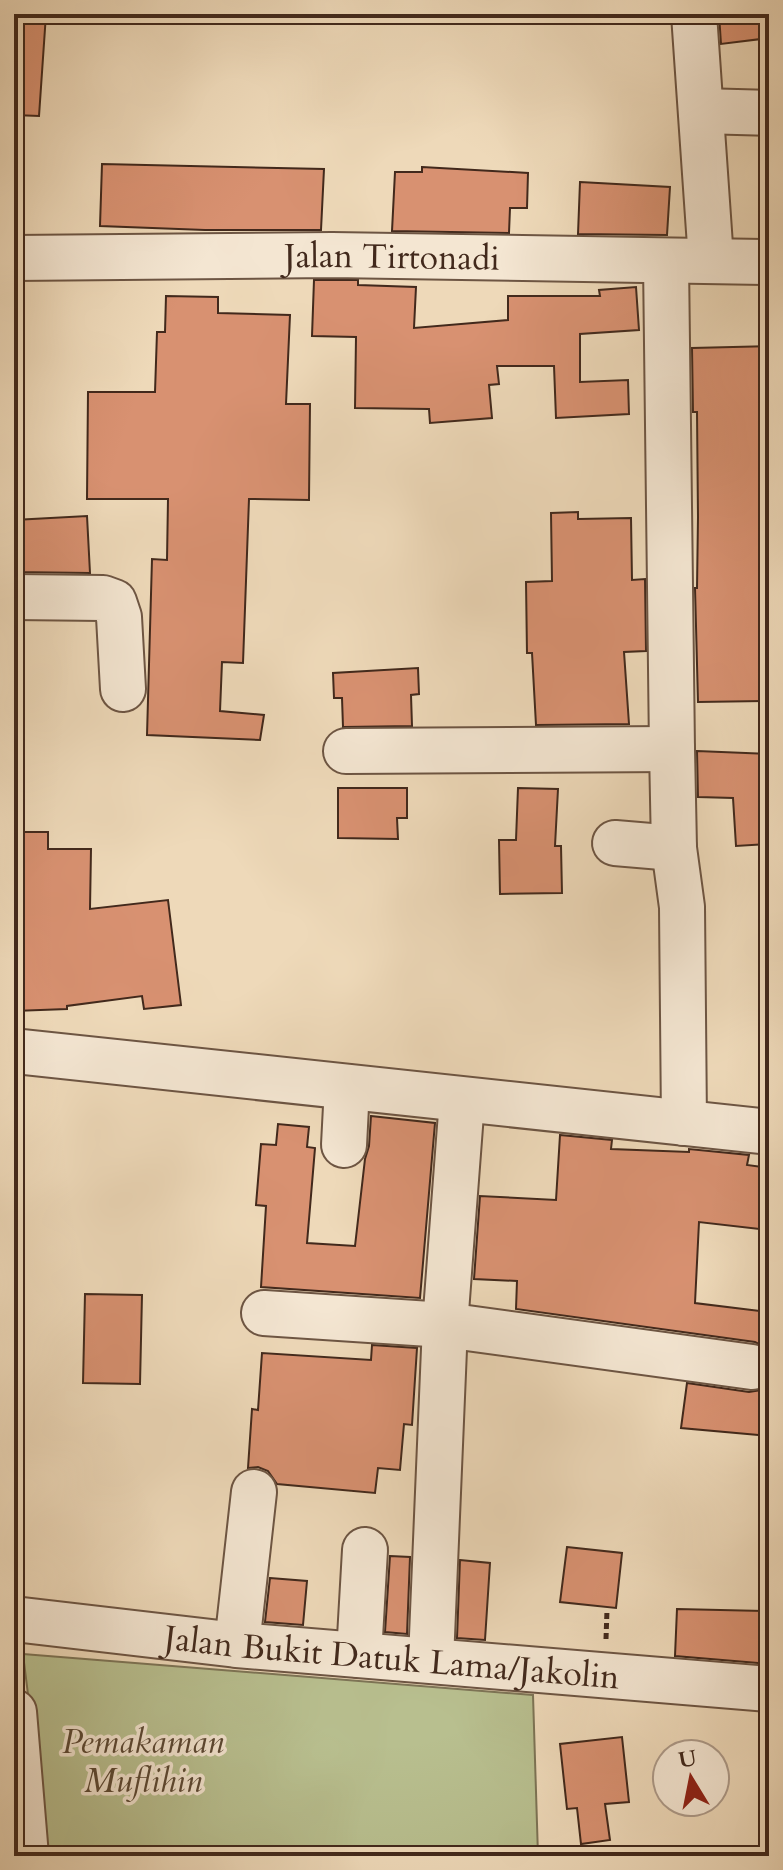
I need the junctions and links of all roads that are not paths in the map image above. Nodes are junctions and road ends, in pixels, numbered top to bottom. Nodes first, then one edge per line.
1 (694, 14) edge
2 (701, 111) junction
3 (769, 113) edge
4 (14, 258) edge
5 (711, 260) junction
6 (666, 262) junction
7 (769, 262) edge
8 (14, 597) edge
9 (123, 689) dead end
10 (672, 749) junction
11 (346, 751) dead end
12 (615, 843) dead end
13 (674, 848) junction
14 (14, 1051) edge
15 (347, 1087) junction
16 (462, 1100) junction
17 (684, 1123) junction
18 (769, 1132) edge
19 (344, 1145) dead end
20 (264, 1313) dead end
21 (445, 1325) junction
22 (752, 1367) dead end
23 (254, 1492) dead end
24 (365, 1550) dead end
25 (14, 1619) edge
26 (237, 1645) junction
27 (359, 1655) junction
28 (431, 1660) junction
29 (769, 1689) edge
30 (14, 1712) edge
31 (26, 1856) edge

1 - 2 street
2 - 3 street
2 - 5 street
4 - 6 street, Jalan Tirtonadi
5 - 6 street, Jalan Tirtonadi
5 - 7 street, Jalan Tirtonadi
6 - 10 street
8 - 9 street
10 - 11 street
10 - 13 street
12 - 13 street
13 - 17 street
14 - 15 street
15 - 16 street
15 - 19 street
16 - 17 street
16 - 21 street
17 - 18 street
20 - 21 street
21 - 22 street
21 - 28 street
23 - 26 street
24 - 27 street
25 - 26 street, Jalan Bukit Datuk Lama/Jakolin
26 - 27 street, Jalan Bukit Datuk Lama/Jakolin
27 - 28 street, Jalan Bukit Datuk Lama/Jakolin
28 - 29 street, Jalan Bukit Datuk Lama/Jakolin
30 - 31 street

